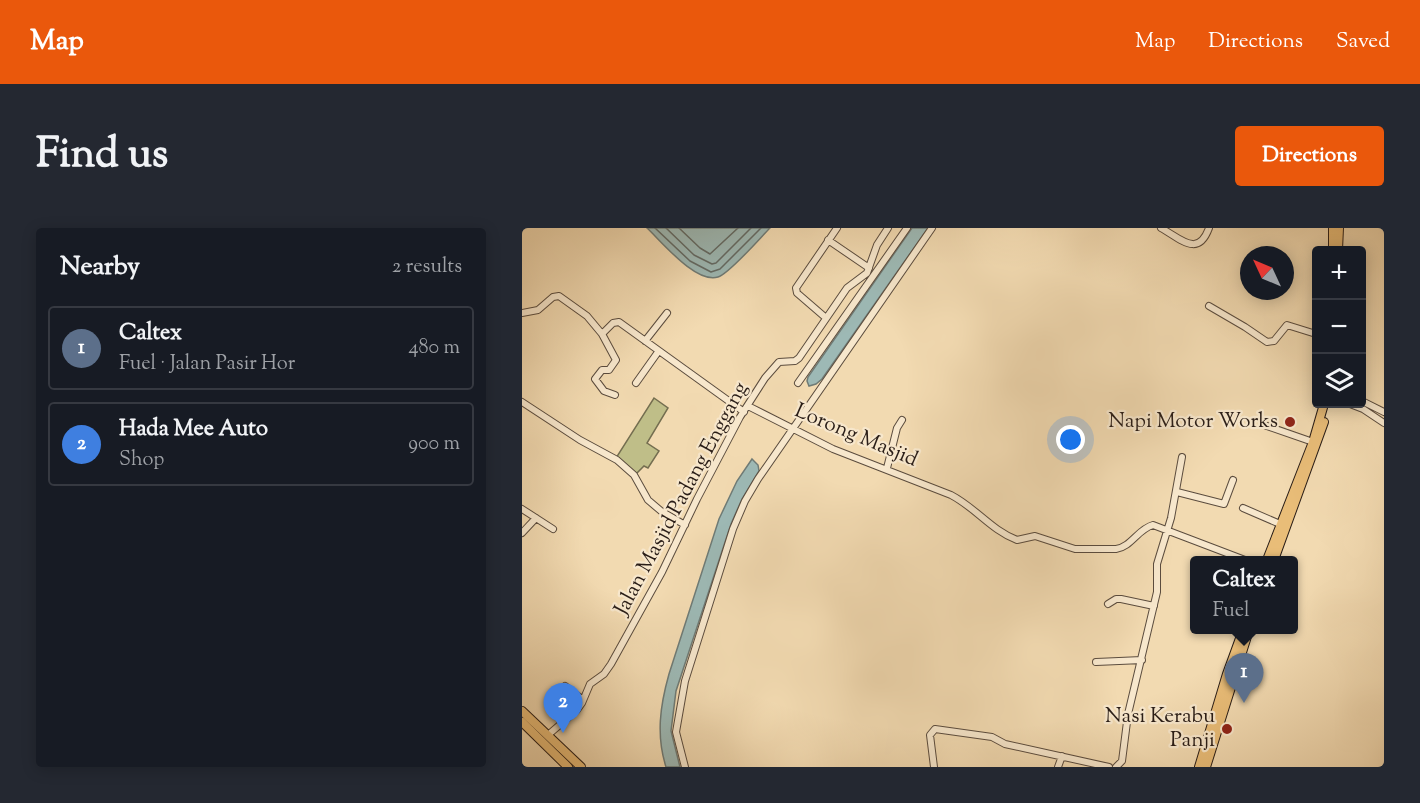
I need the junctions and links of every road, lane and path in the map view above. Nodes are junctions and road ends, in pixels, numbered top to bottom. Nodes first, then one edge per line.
1 (837, 228) edge
2 (888, 228) edge
3 (907, 228) edge
4 (932, 228) edge
5 (1161, 228) edge
6 (1209, 228) edge
7 (1333, 228) edge
8 (1339, 228) edge
9 (828, 240) junction
10 (1332, 246) edge
11 (1338, 246) edge
12 (869, 268) junction
13 (1209, 306) dead end
14 (523, 313) edge
15 (667, 313) dead end
16 (826, 318) junction
17 (522, 322) edge
18 (1312, 333) edge
19 (602, 334) junction
20 (645, 341) junction
21 (658, 352) junction
22 (636, 383) dead end
23 (798, 383) dead end
24 (615, 395) dead end
25 (522, 402) edge
26 (1366, 403) edge
27 (1326, 408) edge
28 (1327, 408) edge
29 (1359, 408) edge
30 (746, 409) junction
31 (1384, 412) edge
32 (902, 420) dead end
33 (1384, 423) edge
34 (1264, 425) dead end
35 (793, 430) junction
36 (1313, 442) junction
37 (1182, 457) dead end
38 (887, 468) junction
39 (1233, 480) dead end
40 (1177, 492) junction
41 (1243, 508) dead end
42 (522, 509) edge
43 (536, 518) junction
44 (1280, 524) junction
45 (686, 525) junction
46 (552, 529) dead end
47 (1168, 530) junction
48 (522, 533) edge
49 (1233, 556) edge
50 (1269, 556) edge
51 (1276, 556) edge
52 (1108, 604) dead end
53 (1154, 606) junction
54 (1242, 634) edge
55 (1248, 634) edge
56 (1142, 660) junction
57 (1096, 662) dead end
58 (565, 686) dead end
59 (583, 700) junction
60 (522, 711) edge
61 (522, 722) edge
62 (548, 735) junction
63 (543, 743) junction
64 (1062, 756) junction
65 (563, 767) edge
66 (570, 767) edge
67 (581, 767) edge
68 (685, 767) edge
69 (934, 767) edge
70 (1058, 767) edge
71 (1109, 767) edge
72 (1116, 767) edge
73 (1198, 767) edge
74 (1206, 767) edge

1 - 9 street
2 - 12 street, Jalan Masjid Padang Enggang
3 - 23 street
4 - 35 street
5 - 6 street
7 - 10 main road
8 - 11 main road
9 - 12 street
9 - 16 street
12 - 16 street, Jalan Masjid Padang Enggang
13 - 18 street
14 - 17 street
14 - 19 street
15 - 20 street
16 - 30 street, Jalan Masjid Padang Enggang
19 - 20 street, Lorong Masjid
19 - 24 street
20 - 21 street, Lorong Masjid
21 - 22 street
21 - 30 street, Lorong Masjid
25 - 45 street
26 - 31 street
27 - 36 main road
28 - 51 main road
29 - 33 street
30 - 35 street, Lorong Masjid
30 - 45 street, Jalan Masjid Padang Enggang
32 - 38 street
34 - 36 street
35 - 38 street, Lorong Masjid
35 - 68 street
36 - 44 main road
37 - 40 street
38 - 47 street, Lorong Masjid
39 - 40 street
40 - 47 street
41 - 44 street
42 - 43 street
43 - 46 street
43 - 48 street
44 - 50 main road
45 - 59 street, Jalan Masjid Padang Enggang
47 - 49 street
47 - 53 street
52 - 53 street
53 - 56 street
54 - 73 main road
55 - 74 main road
56 - 57 street
56 - 72 street
58 - 59 street
59 - 62 street, Jalan Masjid Padang Enggang
60 - 62 main road
60 - 66 main road
61 - 63 main road
62 - 67 main road
63 - 65 main road
63 - 66 main road
64 - 69 street
64 - 70 street
64 - 71 street

